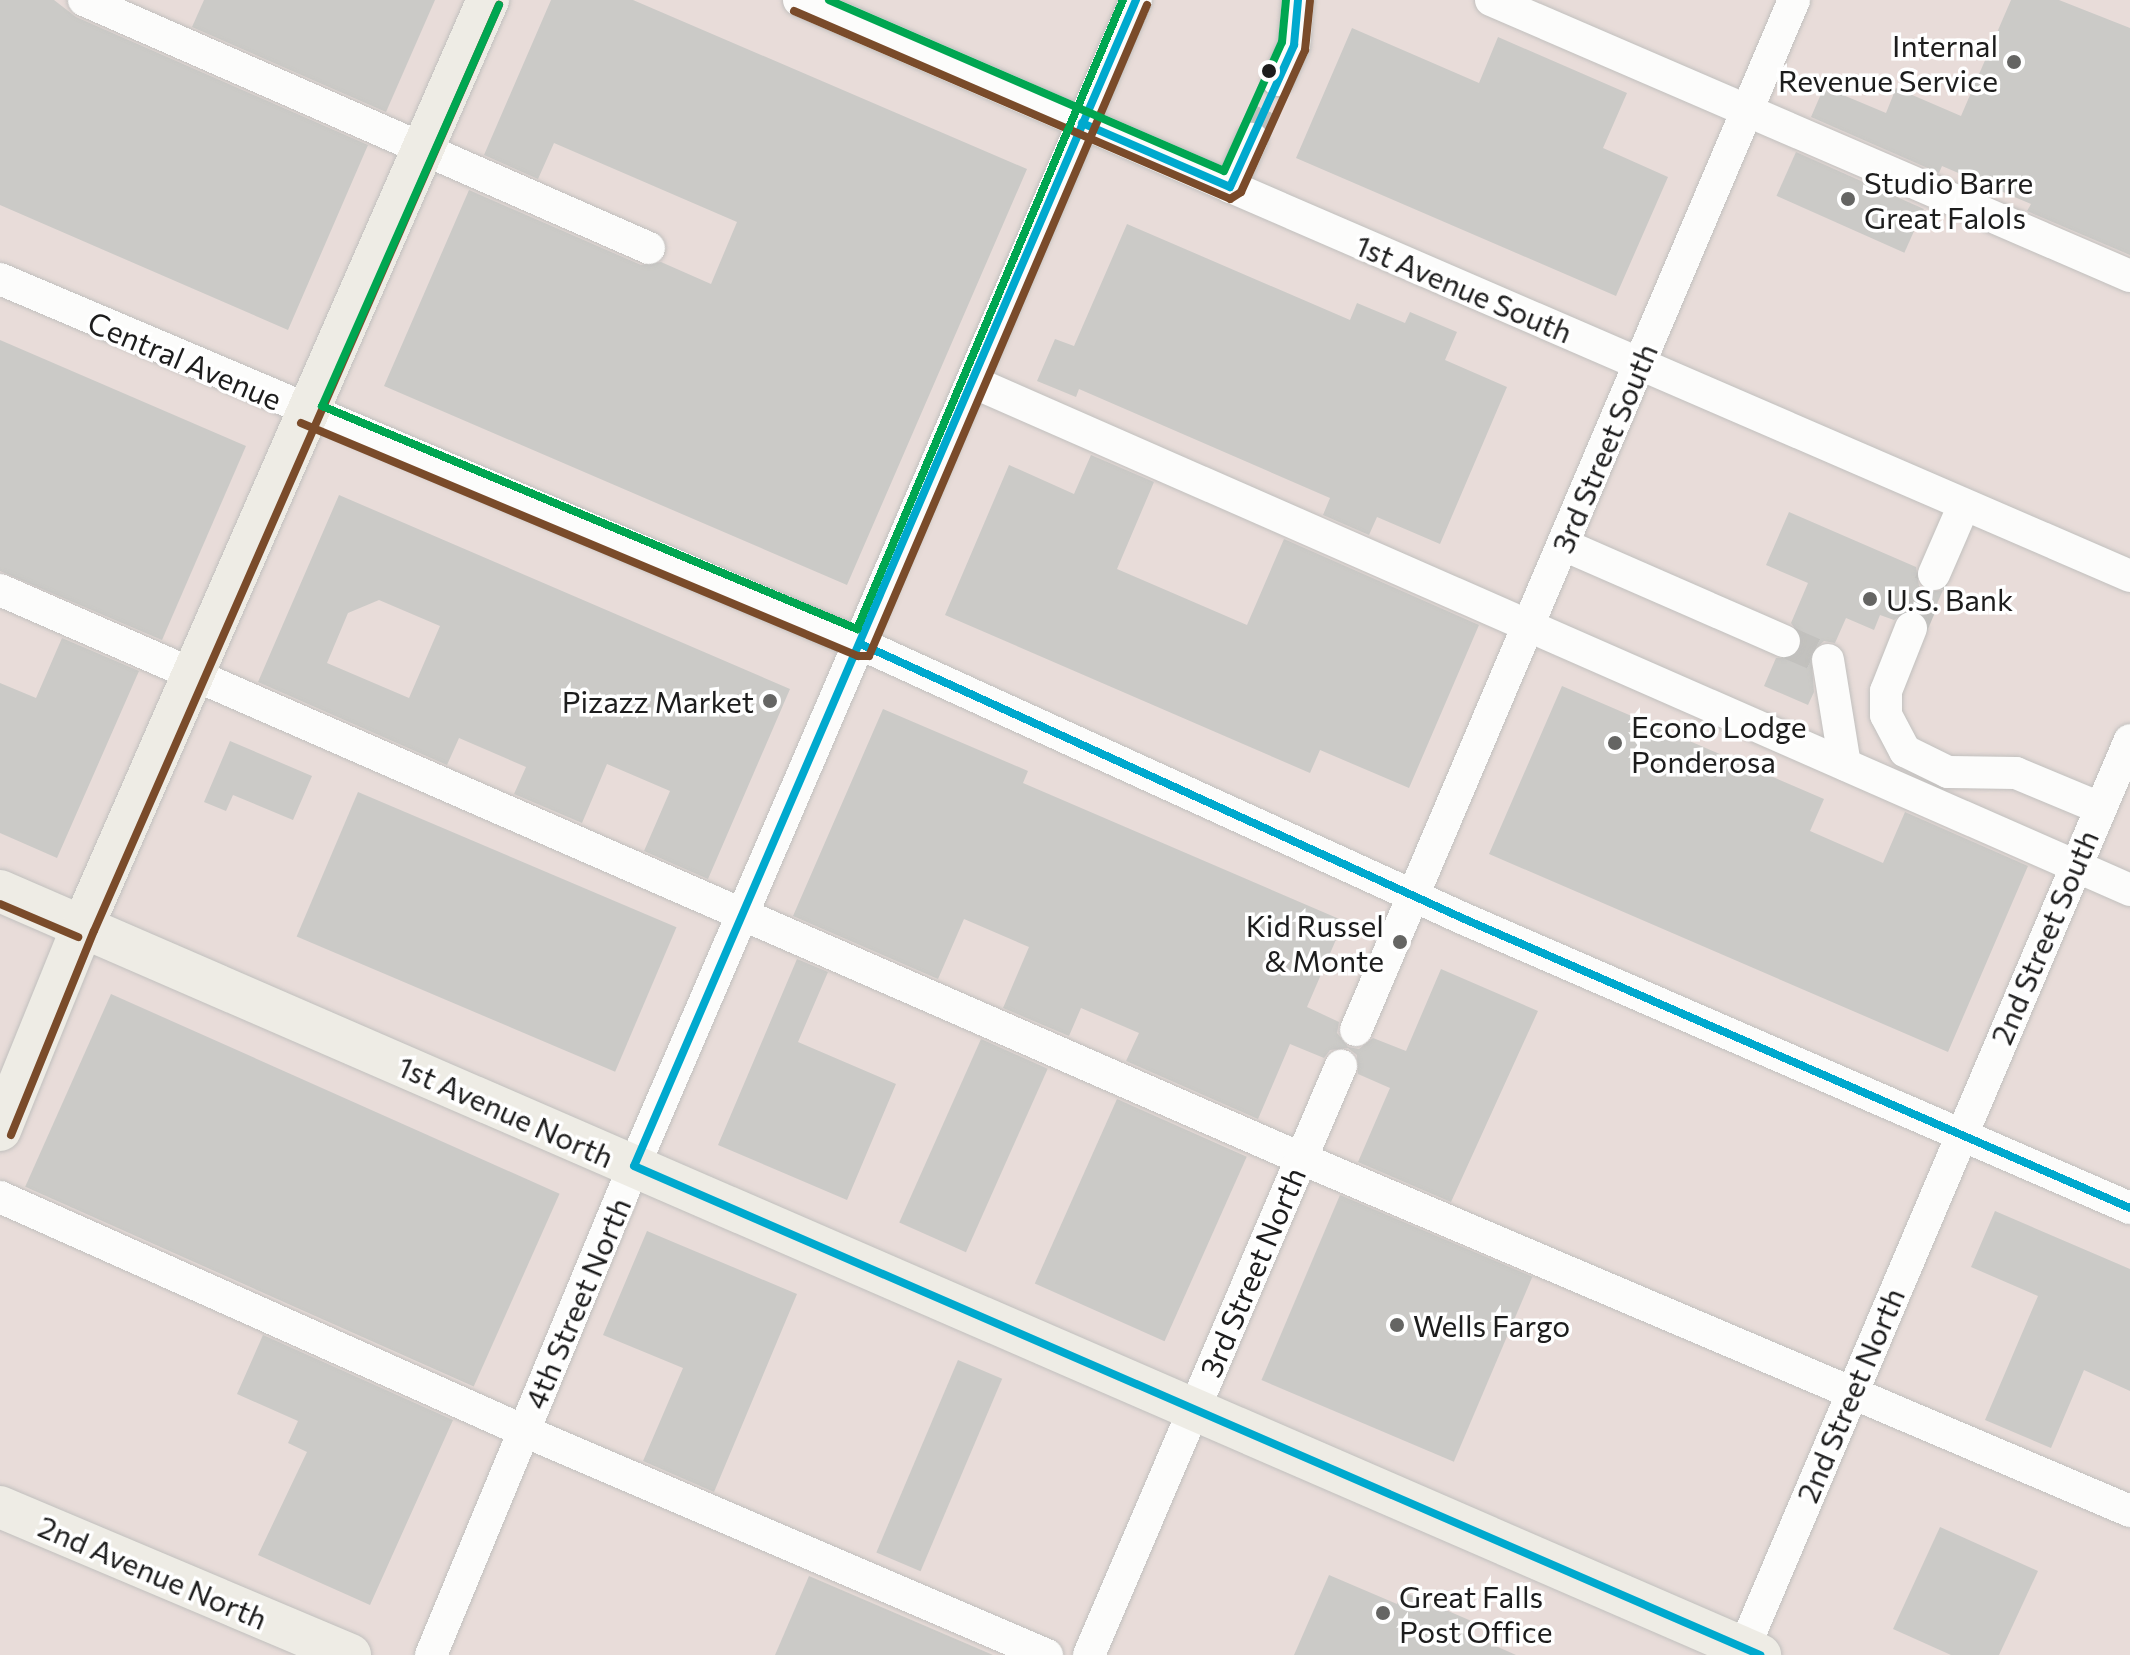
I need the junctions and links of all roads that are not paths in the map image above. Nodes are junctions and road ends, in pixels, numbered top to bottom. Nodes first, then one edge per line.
1 (84, 0) edge
2 (488, 0) edge
3 (799, 0) edge
4 (1136, 0) edge
5 (1298, 0) edge
6 (1491, 0) edge
7 (1794, 0) edge
8 (1278, 80) tunnel mouth
9 (1745, 110) junction
10 (1082, 123) junction
11 (1252, 139) tunnel mouth
12 (422, 149) junction
13 (1230, 187) junction
14 (649, 248) dead end
15 (2130, 276) edge
16 (0, 279) edge
17 (1640, 364) junction
18 (973, 382) junction
19 (306, 412) junction
20 (1964, 505) junction
21 (1564, 545) junction
22 (1934, 574) tunnel mouth
23 (2130, 576) edge
24 (0, 590) edge
25 (1529, 626) junction
26 (1911, 628) tunnel mouth
27 (1784, 641) tunnel mouth
28 (863, 645) junction
29 (1828, 660) dead end
30 (193, 672) junction
31 (2130, 740) edge
32 (1845, 765) junction
33 (2100, 808) junction
34 (2075, 866) junction
35 (2130, 890) edge
36 (0, 891) edge
37 (1414, 897) junction
38 (744, 916) junction
39 (83, 926) junction
40 (1356, 1030) dead end
41 (1341, 1066) dead end
42 (0, 1130) edge
43 (1958, 1135) junction
44 (1300, 1158) junction
45 (634, 1166) junction
46 (0, 1197) edge
47 (2130, 1208) edge
48 (1852, 1390) junction
49 (1193, 1410) junction
50 (524, 1431) junction
51 (0, 1507) edge
52 (2130, 1511) edge
53 (1749, 1653) edge
54 (350, 1655) edge
55 (431, 1655) edge
56 (1047, 1655) edge
57 (1089, 1655) edge

1 - 12 street
2 - 12 main road
3 - 10 street, 1st Avenue South
4 - 10 street, 4th Street North
5 - 8 street
6 - 9 street
7 - 9 street, 3rd Street South
9 - 15 street
9 - 17 street, 3rd Street South
10 - 13 street, 1st Avenue South
10 - 18 street, 4th Street North
11 - 13 street
12 - 14 street
12 - 19 main road
13 - 17 street, 1st Avenue South
16 - 19 street, Central Avenue
17 - 20 street, 1st Avenue South
17 - 21 street, 3rd Street South
18 - 25 street
18 - 28 street, 4th Street North
19 - 28 street, Central Avenue
19 - 30 main road
20 - 22 street
20 - 23 street, 1st Avenue South
21 - 25 street, 3rd Street South
21 - 27 street
24 - 30 street
25 - 32 street
25 - 37 street, 3rd Street South
26 - 33 street
28 - 37 street, Central Avenue
28 - 38 street, 4th Street North
29 - 32 street
30 - 38 street
30 - 39 main road
31 - 33 street, 2nd Street South
32 - 34 street
33 - 34 street, 2nd Street South
34 - 35 street
34 - 43 street, 2nd Street South
36 - 39 main road, 1st Avenue North
37 - 40 street
37 - 43 street, Central Avenue
38 - 44 street
38 - 45 street, 4th Street North
39 - 42 main road
39 - 45 main road, 1st Avenue North
41 - 44 street, 3rd Street North
43 - 47 street, Central Avenue
43 - 48 street, 2nd Street North
44 - 48 street
44 - 49 street, 3rd Street North
45 - 49 main road, 1st Avenue North
45 - 50 street, 4th Street North
46 - 50 street
48 - 52 street
48 - 53 street, 2nd Street North
49 - 53 main road, 1st Avenue North
49 - 57 street, 3rd Street North
50 - 55 street, 4th Street North
50 - 56 street
51 - 54 main road, 2nd Avenue North

